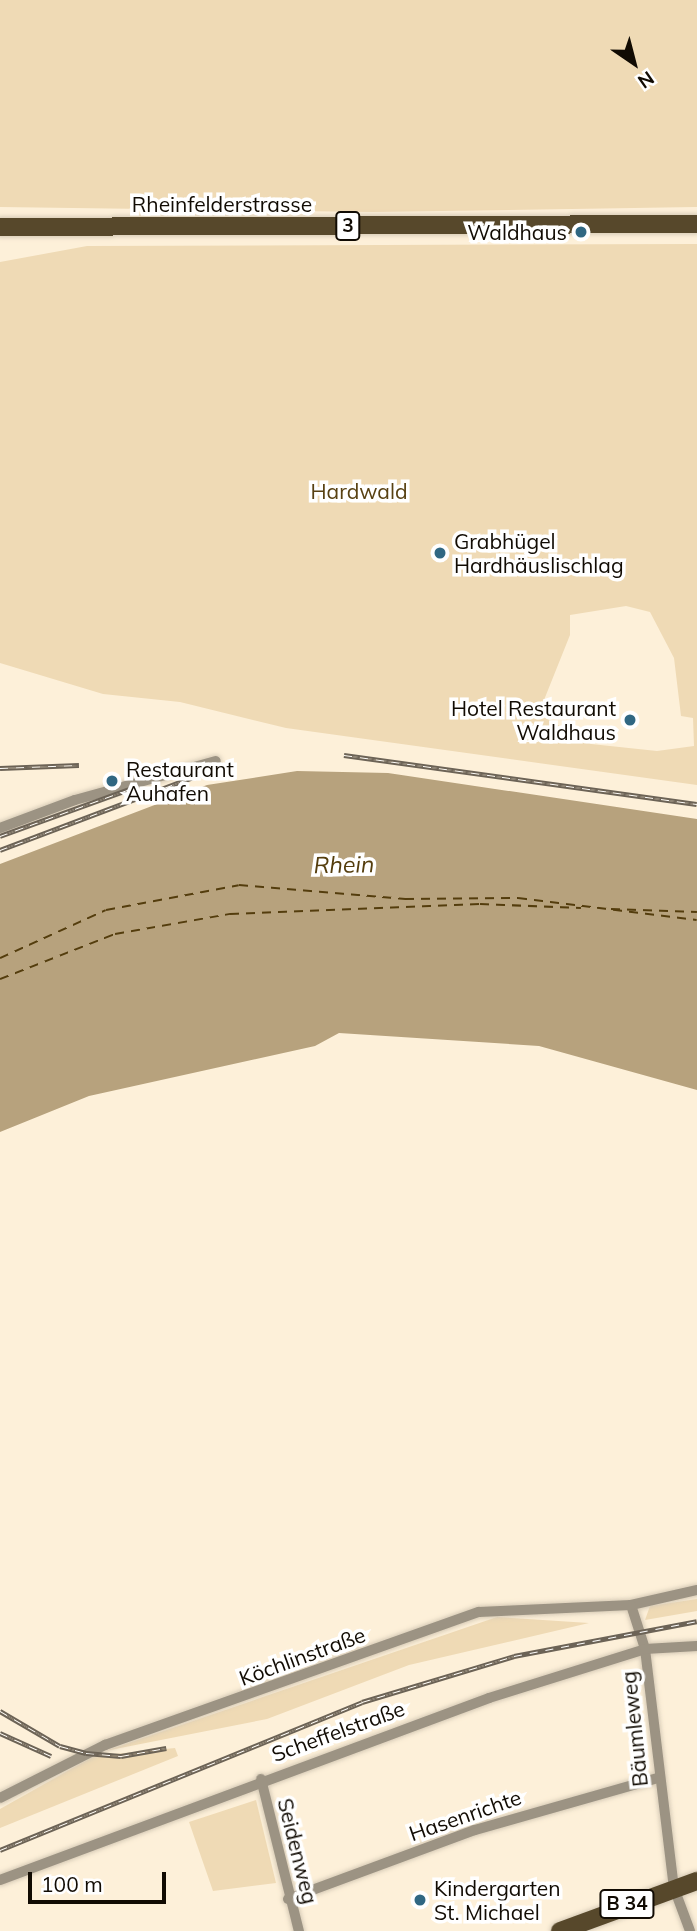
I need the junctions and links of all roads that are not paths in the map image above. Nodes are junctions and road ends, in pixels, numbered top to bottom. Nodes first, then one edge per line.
1 (697, 224) edge
2 (0, 227) edge
3 (697, 231) edge
4 (0, 235) edge
5 (216, 761) dead end
6 (0, 828) edge
7 (697, 1590) edge
8 (632, 1607) junction
9 (697, 1646) edge
10 (645, 1649) junction
11 (658, 1778) junction
12 (261, 1779) junction
13 (0, 1798) edge
14 (0, 1880) edge
15 (697, 1881) edge
16 (674, 1888) junction
17 (288, 1899) junction
18 (299, 1931) edge
19 (560, 1931) edge
20 (690, 1931) edge

1 - 2 main road, Rheinfelderstrasse / 3
3 - 4 main road, Rheinfelderstrasse / 3
5 - 6 street
7 - 8 street, Köchlinstraße
8 - 10 street
8 - 13 street, Köchlinstraße
9 - 10 street, Scheffelstraße
10 - 11 street, Bäumleweg
10 - 12 street, Scheffelstraße
11 - 16 street, Bäumleweg
11 - 17 street, Hasenrichte
12 - 14 street, Scheffelstraße
12 - 17 street, Seidenweg
15 - 16 main road, B 34
16 - 19 main road, B 34
16 - 20 street, Bäumleweg
17 - 18 street, Seidenweg

